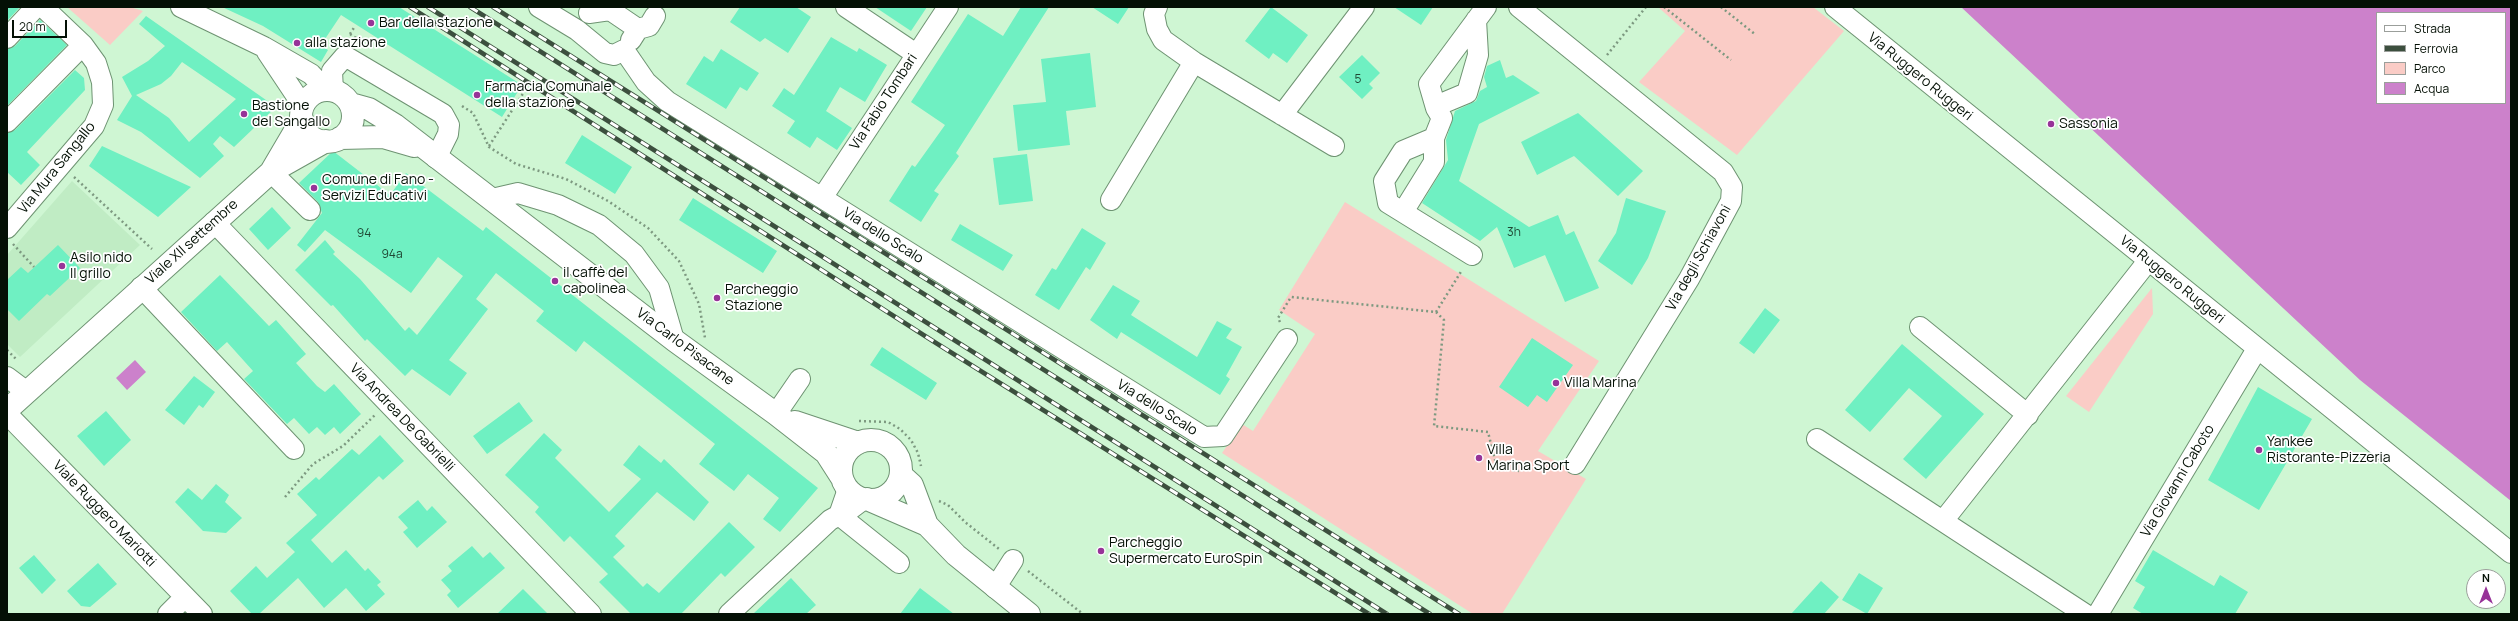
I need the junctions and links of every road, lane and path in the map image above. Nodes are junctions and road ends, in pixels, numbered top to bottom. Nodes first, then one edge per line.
1 (36, 7) edge
2 (43, 7) edge
3 (181, 7) edge
4 (539, 7) edge
5 (846, 7) edge
6 (948, 7) edge
7 (1157, 7) edge
8 (1364, 7) edge
9 (1519, 7) edge
10 (1646, 7) edge
11 (1664, 7) edge
12 (1721, 7) edge
13 (1835, 7) edge
14 (591, 10) edge
15 (1481, 14) edge
16 (655, 16) dead end
17 (638, 29) junction
18 (577, 30) junction
19 (1756, 35) dead end
20 (7, 38) edge
21 (83, 45) junction
22 (264, 47) junction
23 (624, 50) junction
24 (916, 54) junction
25 (1731, 60) dead end
26 (1194, 62) junction
27 (1596, 69) junction
28 (330, 90) junction
29 (524, 92) dead end
30 (351, 104) junction
31 (1436, 106) junction
32 (302, 112) junction
33 (1282, 115) junction
34 (7, 122) edge
35 (1434, 138) junction
36 (333, 140) junction
37 (1334, 146) dead end
38 (489, 147) dead end
39 (430, 153) junction
40 (271, 172) junction
41 (72, 175) dead end
42 (822, 198) junction
43 (492, 199) junction
44 (1111, 200) dead end
45 (310, 210) dead end
46 (1403, 212) junction
47 (214, 222) junction
48 (7, 228) edge
49 (15, 246) dead end
50 (152, 249) dead end
51 (1472, 255) joint
52 (2148, 261) junction
53 (34, 267) dead end
54 (141, 287) junction
55 (1436, 312) junction
56 (1920, 327) dead end
57 (1286, 339) joint
58 (674, 340) junction
59 (2257, 349) junction
60 (7, 377) edge
61 (800, 380) dead end
62 (26, 392) junction
63 (388, 403) junction
64 (7, 410) edge
65 (7, 414) edge
66 (776, 414) junction
67 (2028, 414) junction
68 (1817, 439) dead end
69 (858, 442) junction
70 (294, 449) dead end
71 (1576, 464) dead end
72 (1519, 471) dead end
73 (901, 474) junction
74 (855, 491) junction
75 (285, 497) dead end
76 (839, 515) junction
77 (1943, 522) junction
78 (927, 525) junction
79 (2511, 552) edge
80 (899, 563) dead end
81 (1017, 563) joint
82 (995, 588) junction
83 (185, 597) junction
84 (168, 614) edge
85 (202, 614) edge
86 (591, 614) edge
87 (729, 614) edge
88 (1029, 614) edge
89 (1083, 614) edge
90 (2085, 614) edge
91 (2098, 614) edge

1 - 20 street
2 - 21 street, Via Mura Sangallo
3 - 22 street
4 - 18 street
5 - 24 street
6 - 24 street, Via Fabio Tombari
7 - 26 street
8 - 33 street
9 - 27 street, Via degli Schiavoni
10 - 27 path
11 - 25 path
12 - 19 path
13 - 52 street, Via Ruggero Ruggeri
14 - 17 street
14 - 18 street
15 - 31 street
15 - 31 street
16 - 17 street
17 - 23 street
18 - 23 street
21 - 34 street
21 - 48 street, Via Mura Sangallo
22 - 28 street
22 - 32 street
23 - 42 street, Via dello Scalo
24 - 42 street, Via Fabio Tombari
26 - 33 street
26 - 44 street
27 - 71 street, Via degli Schiavoni
28 - 30 main road
28 - 32 main road
28 - 39 street
29 - 38 path
30 - 36 main road
30 - 39 main road, Via Carlo Pisacane
31 - 35 street
32 - 36 main road
32 - 40 main road, Viale XII settembre
33 - 37 street
35 - 46 street
35 - 46 street
36 - 39 main road
36 - 40 main road, Viale XII settembre
39 - 43 main road, Via Carlo Pisacane
40 - 45 street
40 - 47 main road, Viale XII settembre
41 - 50 path
42 - 57 street, Via dello Scalo
43 - 58 main road, Via Carlo Pisacane
43 - 58 street
46 - 51 street
47 - 54 main road, Viale XII settembre
47 - 63 street, Via Andrea De Gabrielli
49 - 53 path
51 - 55 path
52 - 59 street, Via Ruggero Ruggeri
52 - 67 street
54 - 62 main road, Viale XII settembre
54 - 70 street
55 - 57 path
55 - 72 path
56 - 67 street
58 - 66 main road, Via Carlo Pisacane
59 - 79 street, Via Ruggero Ruggeri
59 - 91 street, Via Giovanni Caboto
60 - 62 street
61 - 66 street
62 - 64 main road, Viale XII settembre
63 - 75 path
63 - 86 street, Via Andrea De Gabrielli
65 - 83 street, Viale Ruggero Mariotti
66 - 69 main road, Via Carlo Pisacane
66 - 74 main road, Via Carlo Pisacane
67 - 77 street
68 - 77 street
69 - 73 main road, Via Carlo Pisacane
69 - 74 main road
73 - 74 main road
73 - 78 main road, Via Carlo Pisacane
74 - 76 street
74 - 78 main road, Via Carlo Pisacane
76 - 80 street
76 - 87 street
77 - 90 street
78 - 82 main road, Via Carlo Pisacane
81 - 82 street
81 - 89 path
82 - 88 main road, Via Carlo Pisacane
83 - 84 street
83 - 85 street, Viale Ruggero Mariotti

